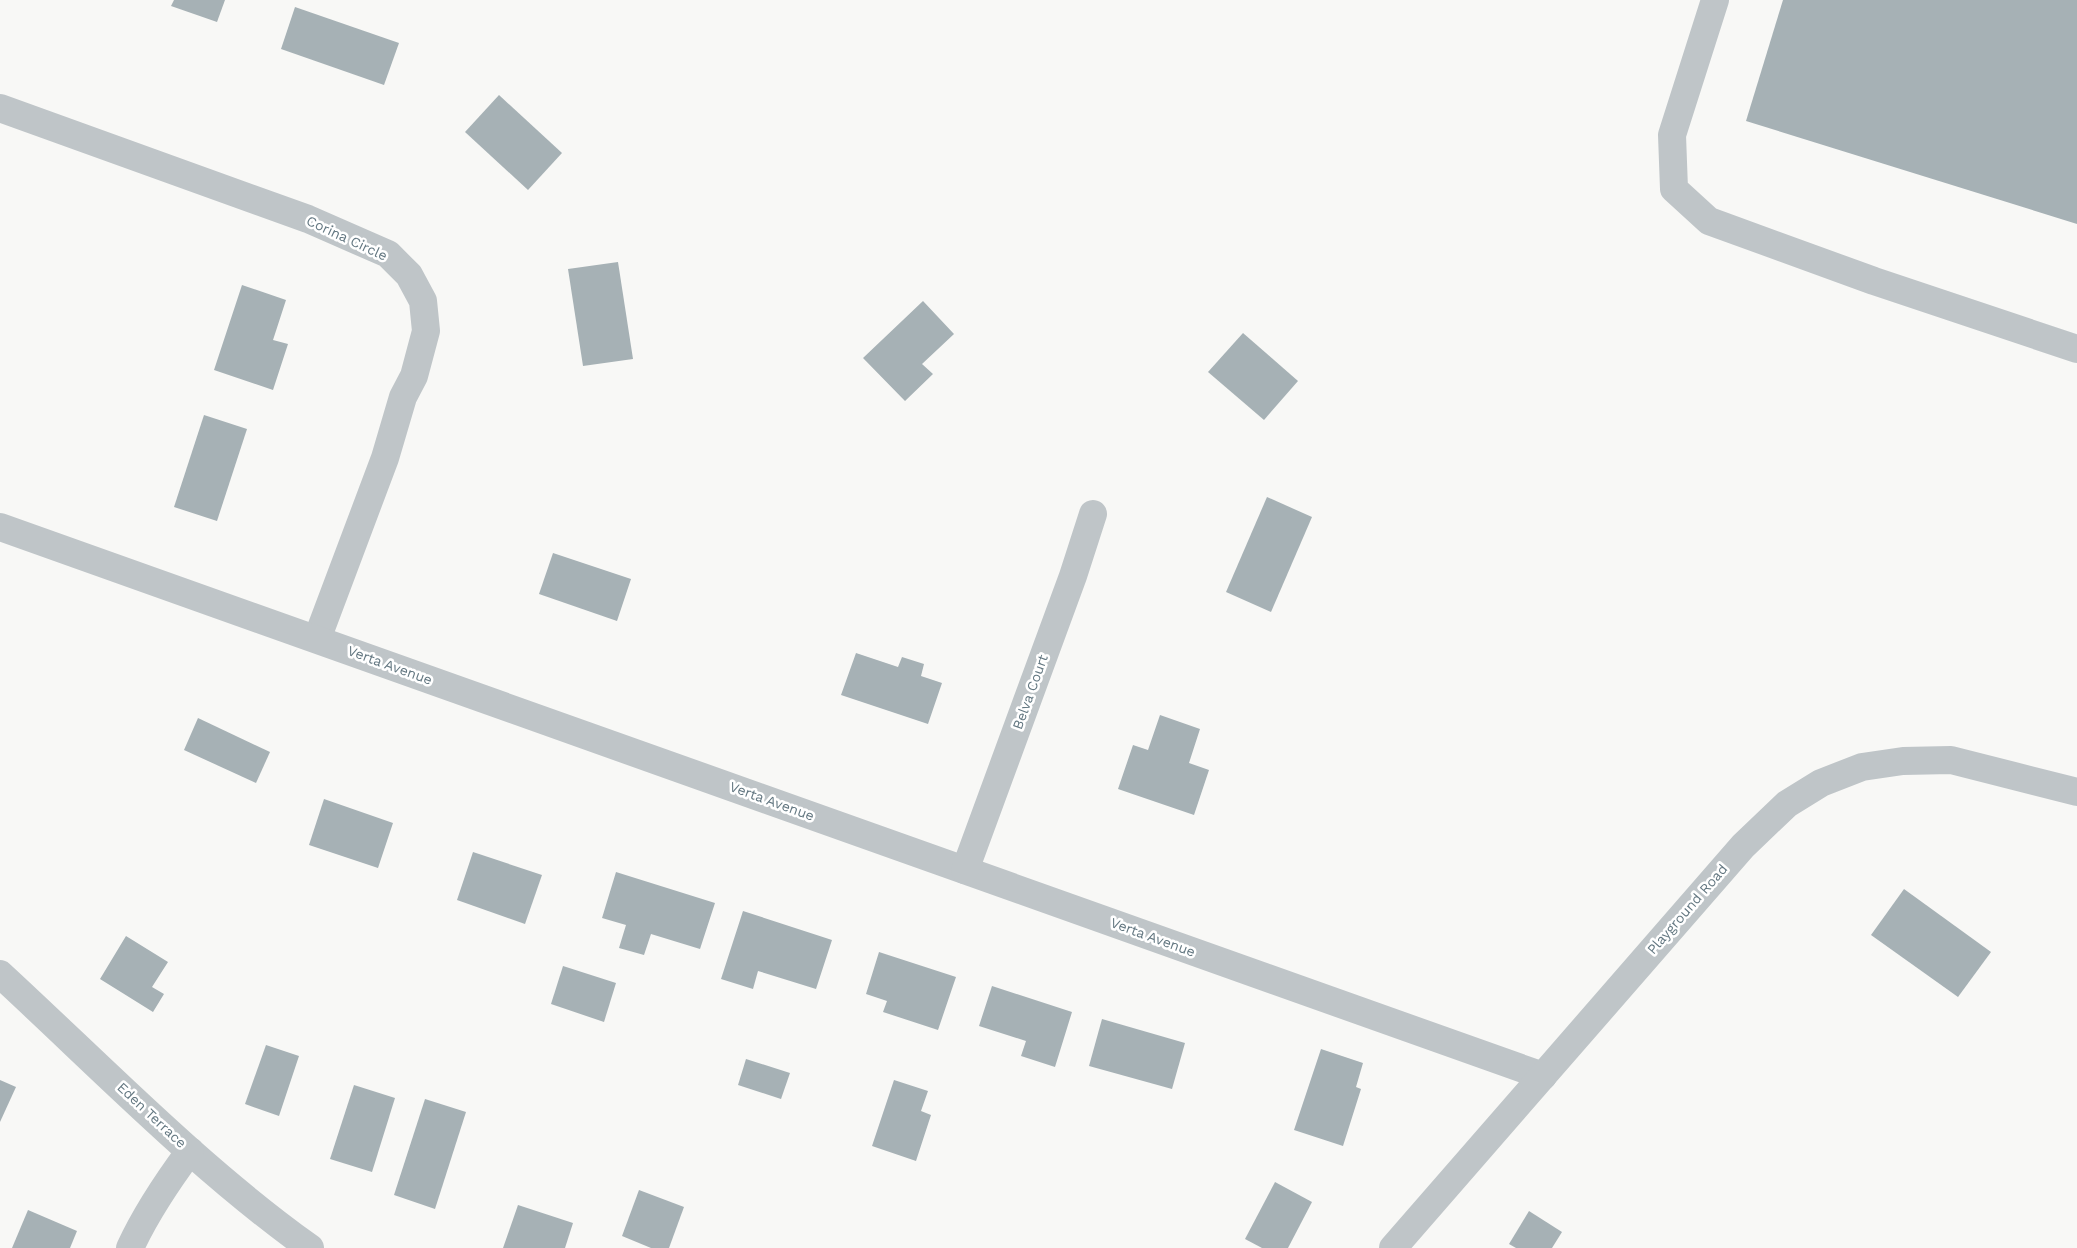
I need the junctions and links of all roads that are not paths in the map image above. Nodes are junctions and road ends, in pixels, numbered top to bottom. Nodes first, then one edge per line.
1 (1715, 0) edge
2 (0, 108) edge
3 (2077, 348) edge
4 (1092, 514) dead end
5 (0, 526) edge
6 (317, 640) junction
7 (2077, 792) edge
8 (965, 870) junction
9 (0, 974) edge
10 (1543, 1076) junction
11 (190, 1151) junction
12 (130, 1248) edge
13 (310, 1248) edge
14 (1393, 1248) edge

1 - 3 street
2 - 6 street, Corina Circle
4 - 8 street, Belva Court
5 - 6 street, Verta Avenue
6 - 8 street, Verta Avenue
7 - 10 street, Playground Road
8 - 10 street, Verta Avenue
9 - 11 street, Eden Terrace
10 - 14 street, Playground Road
11 - 12 street
11 - 13 street, Eden Terrace

